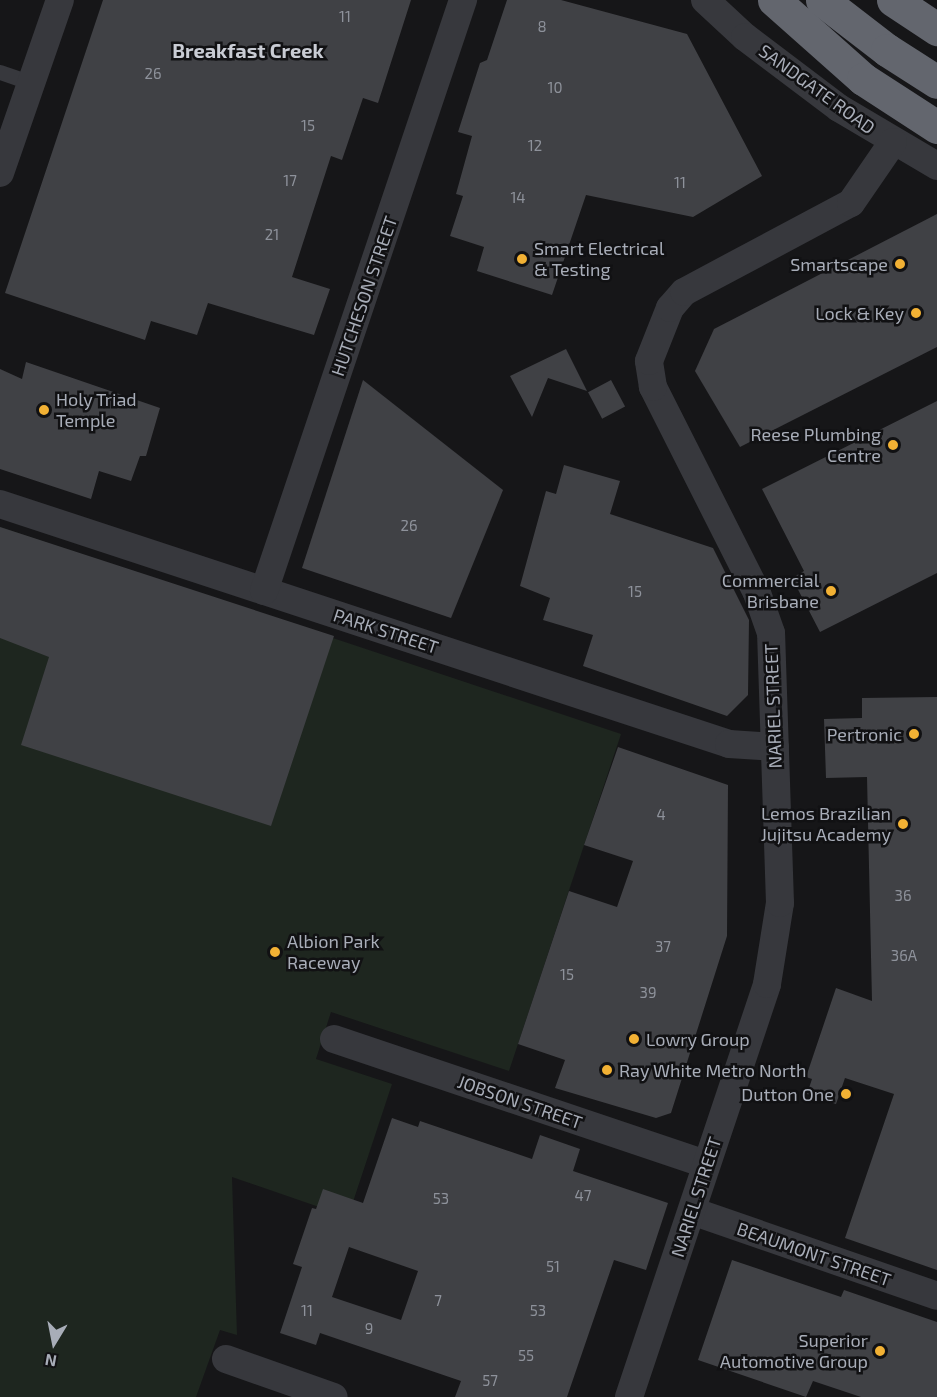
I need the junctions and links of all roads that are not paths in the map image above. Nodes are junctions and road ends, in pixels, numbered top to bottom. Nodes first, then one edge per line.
1 (60, 0) edge
2 (463, 0) edge
3 (705, 0) edge
4 (774, 0) edge
5 (822, 0) edge
6 (893, 0) edge
7 (937, 29) edge
8 (0, 72) edge
9 (32, 82) junction
10 (937, 82) edge
11 (937, 127) edge
12 (892, 142) junction
13 (2, 161) edge
14 (937, 166) edge
15 (0, 504) edge
16 (264, 591) junction
17 (775, 747) junction
18 (334, 1039) dead end
19 (706, 1164) junction
20 (692, 1211) junction
21 (937, 1296) edge
22 (226, 1359) dead end
23 (334, 1397) edge
24 (629, 1397) edge

1 - 9 street
2 - 16 street, HUTCHESON STREET
3 - 12 street, SANDGATE ROAD
4 - 11 highway
5 - 10 highway
6 - 7 highway
8 - 9 lane
9 - 13 street
12 - 14 street, SANDGATE ROAD
12 - 17 street, NARIEL STREET
15 - 16 street, PARK STREET
16 - 17 street, PARK STREET
17 - 19 street, NARIEL STREET
18 - 19 street, JOBSON STREET
19 - 20 street, NARIEL STREET
20 - 21 street, BEAUMONT STREET
20 - 24 street, NARIEL STREET
22 - 23 street

